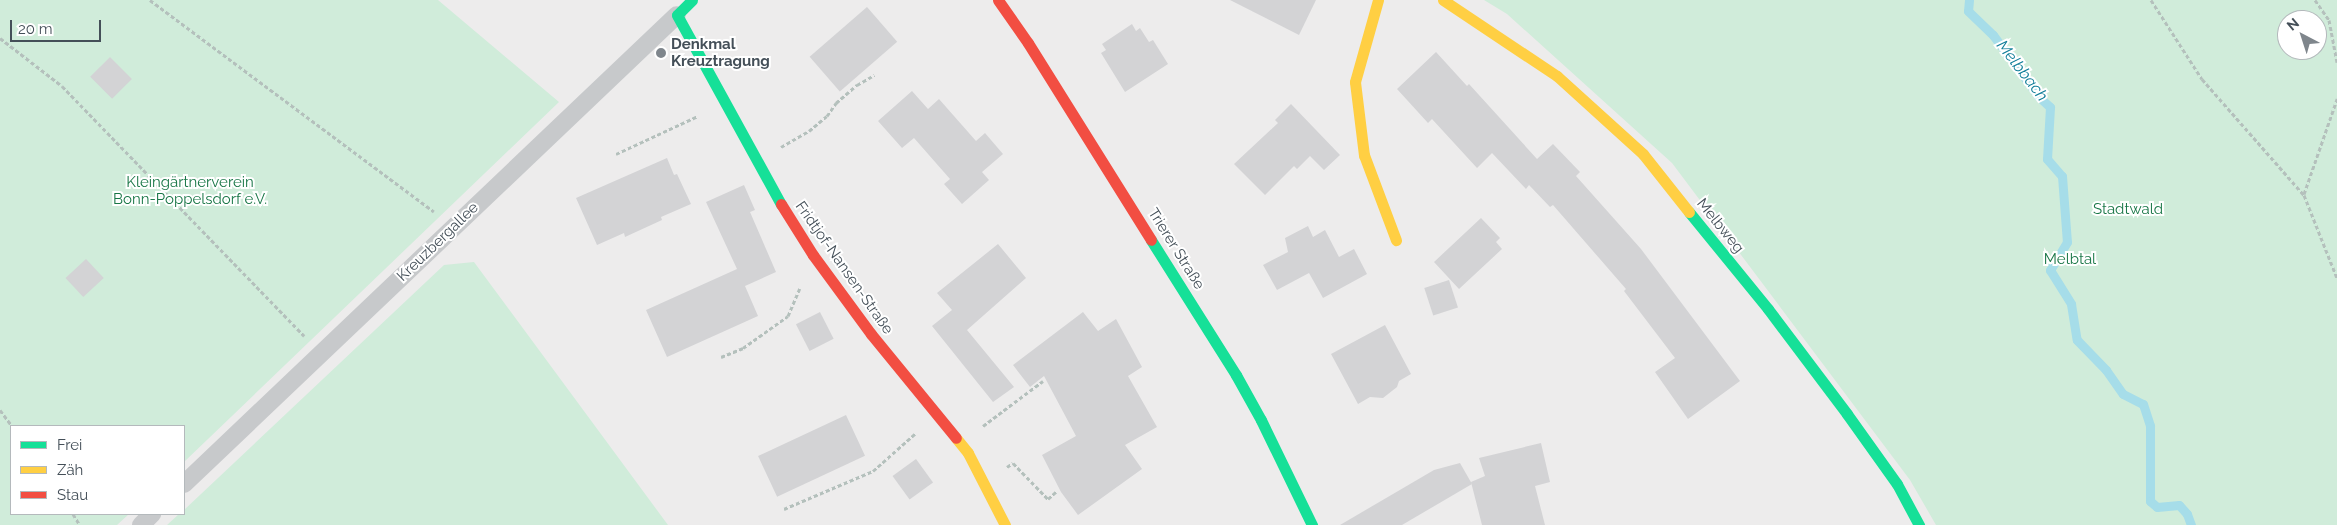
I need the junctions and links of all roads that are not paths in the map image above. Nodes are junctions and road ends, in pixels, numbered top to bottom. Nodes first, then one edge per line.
1 (692, 0) edge
2 (998, 0) edge
3 (1378, 0) edge
4 (1443, 0) edge
5 (677, 15) junction
6 (1396, 240) dead end
7 (185, 483) edge
8 (151, 515) edge
9 (141, 525) edge
10 (1005, 525) edge
11 (1312, 525) edge
12 (1919, 525) edge

1 - 5 street, Kreuzbergallee
2 - 11 street, Trierer Straße
3 - 6 street
4 - 12 street, Melbweg
5 - 7 lane, Kreuzbergallee
5 - 10 street, Fridtjof-Nansen-Straße
8 - 9 lane

